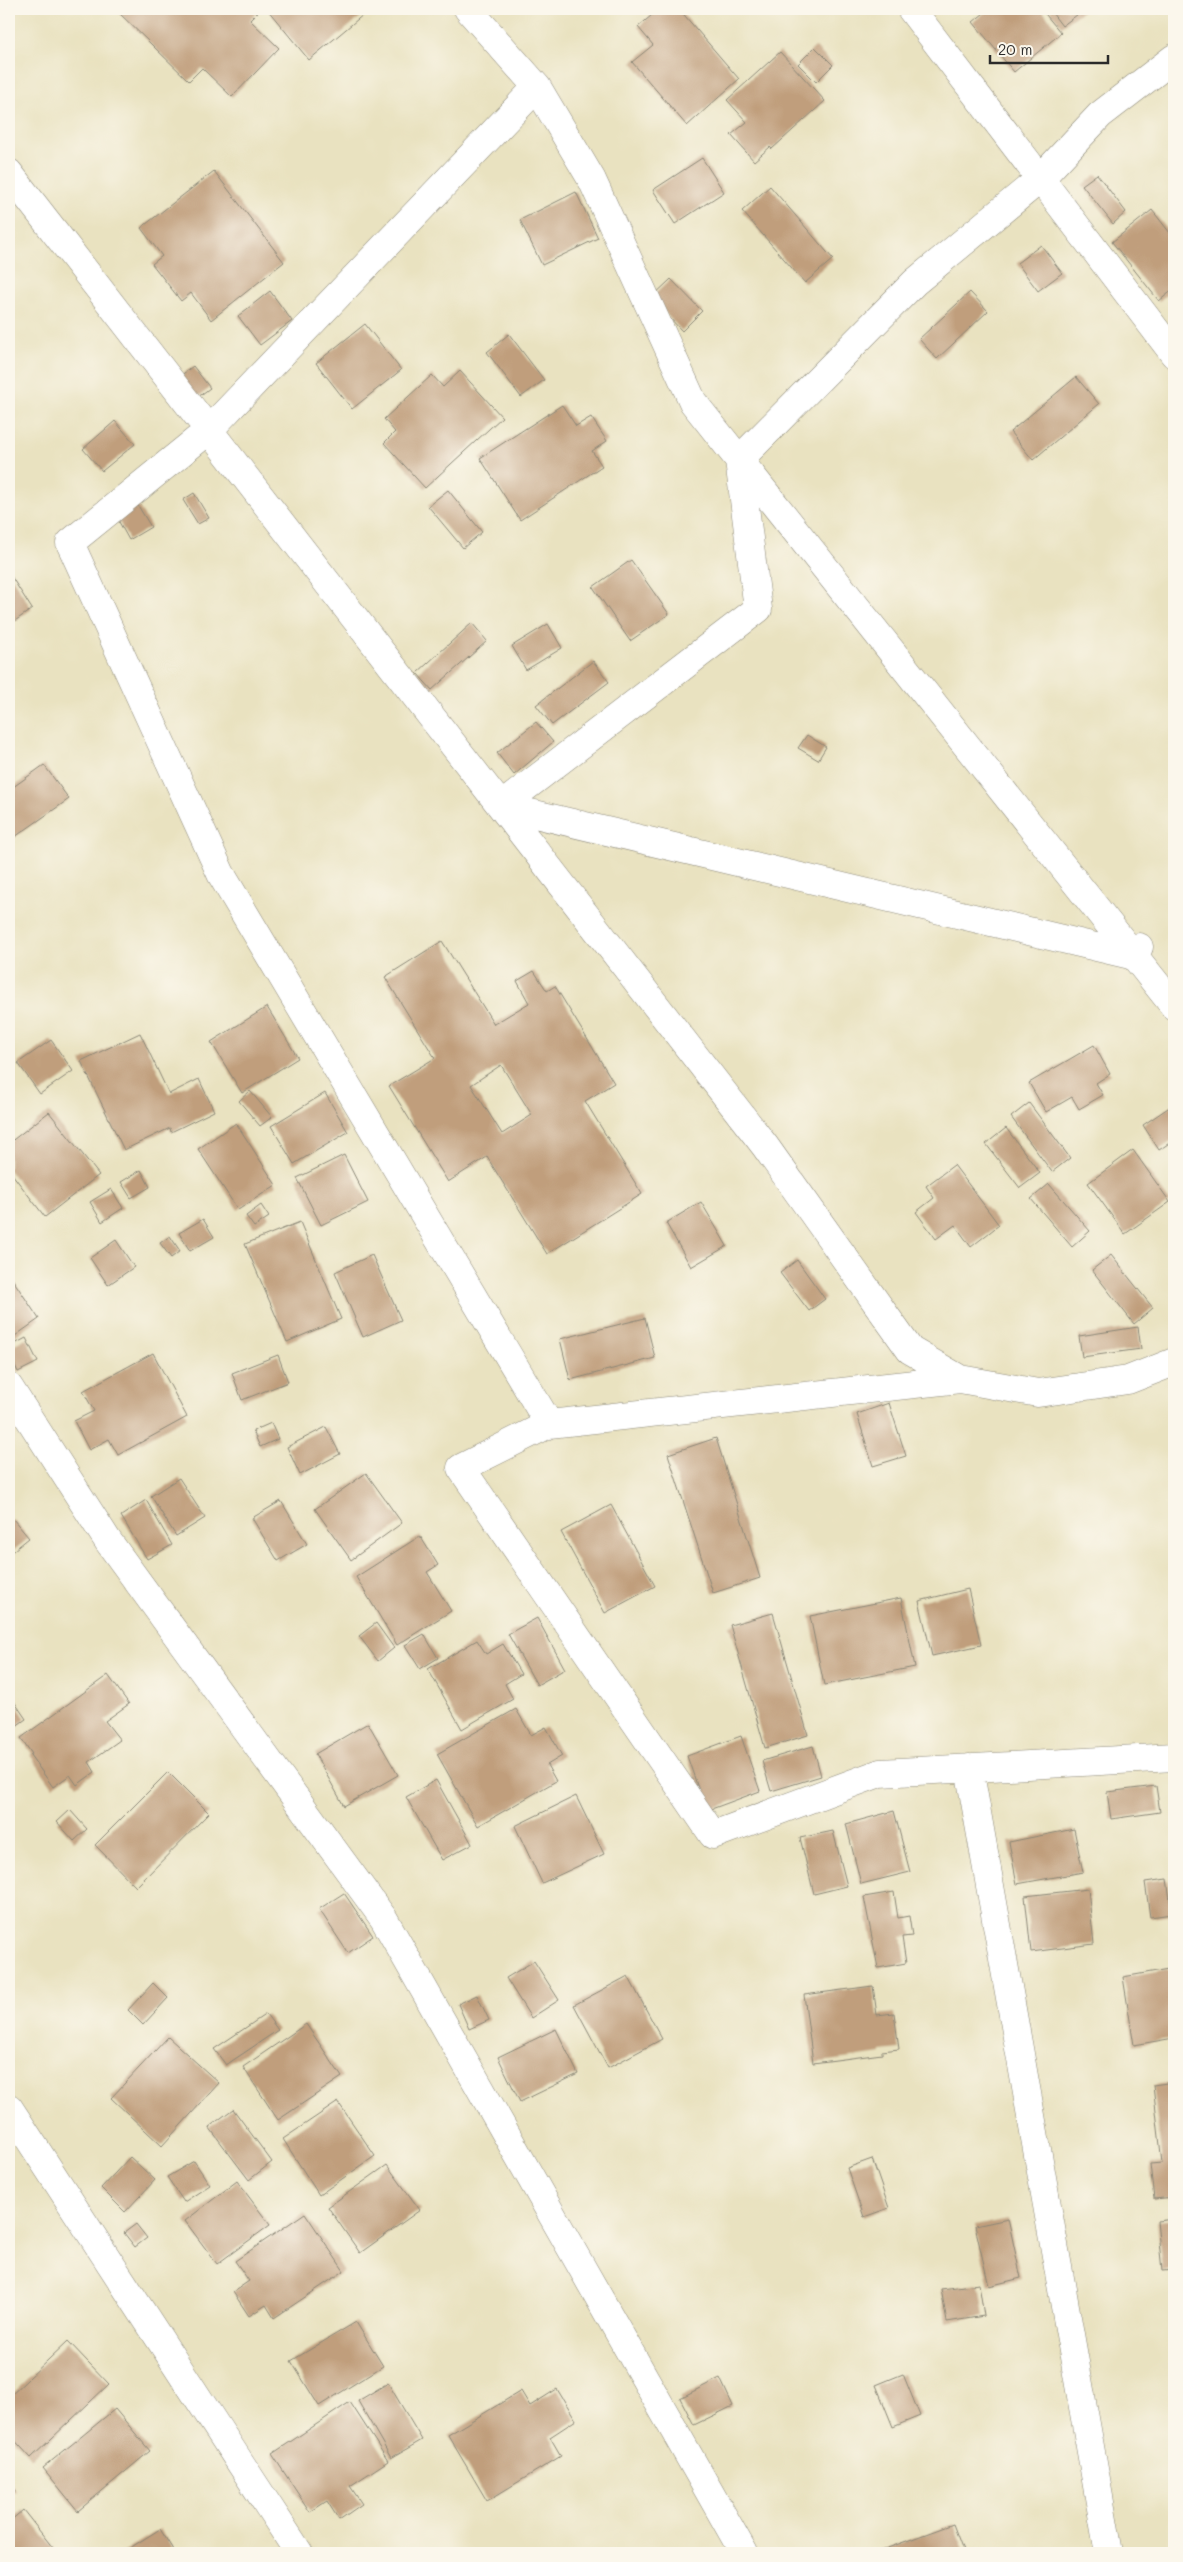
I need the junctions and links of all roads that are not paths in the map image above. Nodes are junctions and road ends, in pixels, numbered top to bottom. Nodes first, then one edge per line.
1 (468, 9) edge
2 (911, 9) edge
3 (1174, 58) edge
4 (537, 87) junction
5 (9, 173) edge
6 (1040, 179) junction
7 (1174, 354) edge
8 (209, 430) junction
9 (739, 460) junction
10 (500, 806) junction
11 (1136, 952) junction
12 (1174, 1006) edge
13 (1174, 1362) edge
14 (960, 1379) junction
15 (9, 1387) edge
16 (549, 1424) junction
17 (1174, 1757) edge
18 (969, 1768) junction
19 (9, 2108) edge
20 (299, 2553) edge
21 (744, 2553) edge
22 (1109, 2553) edge

1 - 4 street
2 - 6 street
3 - 6 street
4 - 8 street
4 - 9 street
5 - 8 street
6 - 7 street
6 - 9 street
8 - 10 street
8 - 16 street
9 - 10 street
9 - 11 street
10 - 11 street
10 - 14 street
11 - 12 street
13 - 14 street
14 - 16 street
15 - 21 street
16 - 18 street
17 - 18 street
18 - 22 street
19 - 20 street

